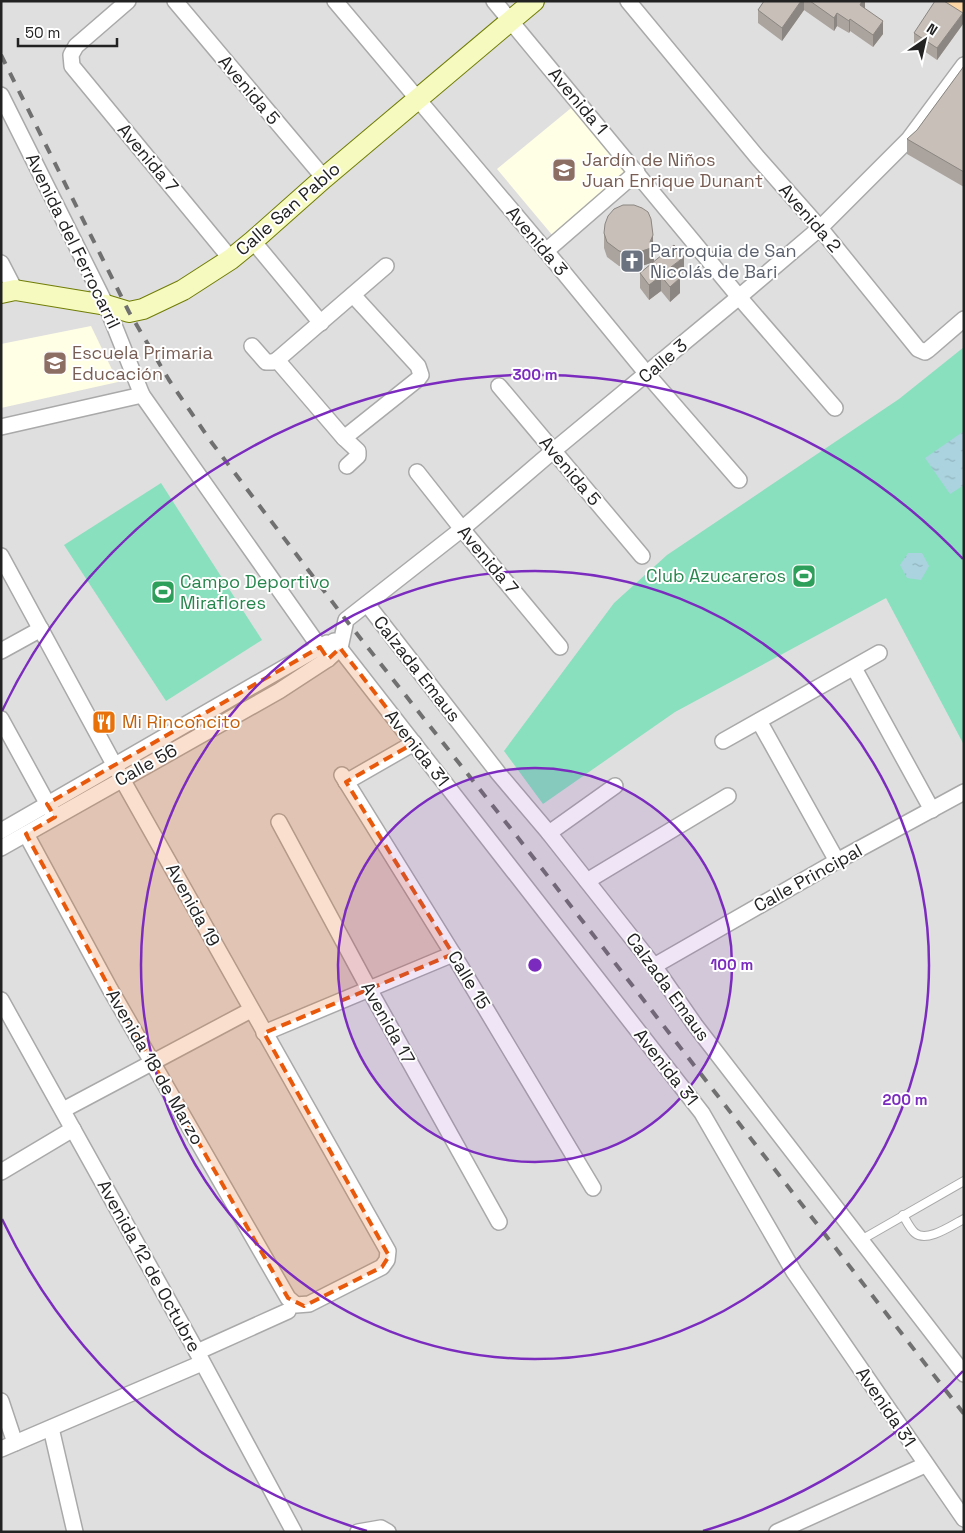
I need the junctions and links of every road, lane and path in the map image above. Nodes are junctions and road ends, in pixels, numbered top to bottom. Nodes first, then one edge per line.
1 (128, 1) edge
2 (175, 1) edge
3 (335, 1) edge
4 (494, 1) edge
5 (534, 1) edge
6 (628, 1) edge
7 (957, 1) edge
8 (964, 5) edge
9 (511, 20) junction
10 (964, 65) edge
11 (2, 99) edge
12 (418, 99) junction
13 (637, 172) junction
14 (324, 178) junction
15 (820, 228) junction
16 (252, 241) junction
17 (546, 250) junction
18 (231, 259) junction
19 (1, 263) edge
20 (386, 266) dead end
21 (8, 292) edge
22 (353, 295) junction
23 (739, 298) junction
24 (106, 305) junction
25 (964, 319) edge
26 (320, 323) junction
27 (252, 346) dead end
28 (277, 360) junction
29 (647, 374) junction
30 (498, 386) dead end
31 (142, 395) junction
32 (835, 408) dead end
33 (1, 427) edge
34 (344, 438) junction
35 (553, 451) junction
36 (347, 466) dead end
37 (417, 472) dead end
38 (739, 480) dead end
39 (462, 529) junction
40 (1, 556) edge
41 (642, 556) dead end
42 (367, 604) junction
43 (42, 629) junction
44 (333, 646) junction
45 (560, 647) dead end
46 (1, 651) edge
47 (879, 653) dead end
48 (854, 668) junction
49 (1, 719) edge
50 (758, 721) junction
51 (723, 741) dead end
52 (414, 743) junction
53 (119, 772) junction
54 (615, 786) dead end
55 (964, 792) edge
56 (728, 796) dead end
57 (932, 810) junction
58 (51, 811) junction
59 (279, 822) dead end
60 (1, 831) edge
61 (549, 833) junction
62 (26, 834) junction
63 (1, 848) edge
64 (837, 861) junction
65 (587, 881) junction
66 (453, 954) junction
67 (654, 966) junction
68 (369, 990) junction
69 (1, 1000) edge
70 (251, 1010) junction
71 (264, 1032) junction
72 (151, 1062) junction
73 (63, 1110) junction
74 (73, 1128) junction
75 (1, 1172) edge
76 (964, 1181) edge
77 (593, 1188) dead end
78 (903, 1215) junction
79 (964, 1218) edge
80 (499, 1222) dead end
81 (861, 1240) junction
82 (288, 1304) junction
83 (200, 1358) junction
84 (964, 1374) edge
85 (1, 1401) edge
86 (51, 1428) junction
87 (8, 1446) edge
88 (925, 1465) junction
89 (964, 1519) edge
90 (387, 1531) edge
91 (75, 1532) edge
92 (294, 1532) edge
93 (358, 1532) edge
94 (777, 1532) edge

1 - 18 street, Avenida 7
2 - 14 street, Avenida 5
3 - 12 street, Avenida 3
4 - 9 street, Avenida 1
5 - 9 street, Calle San Pablo
6 - 15 street, Avenida 2
7 - 8 main road
9 - 12 street, Calle San Pablo
9 - 13 street, Avenida 1
10 - 15 street, Calle 3
11 - 24 street, Avenida del Ferrocarril
12 - 14 street, Calle San Pablo
12 - 17 street, Avenida 3
13 - 17 street
13 - 23 street, Avenida 1
14 - 16 street, Calle San Pablo
15 - 23 street, Calle 3
15 - 25 street, Avenida 2
16 - 18 street, Calle San Pablo
16 - 26 street
17 - 29 street, Avenida 3
18 - 24 street, Calle San Pablo
19 - 21 street
20 - 22 street
21 - 24 street, Calle San Pablo
22 - 26 street
22 - 34 street
23 - 29 street, Calle 3
23 - 32 street, Avenida 1
24 - 31 street, Avenida del Ferrocarril
26 - 28 street
27 - 28 street
28 - 34 street
29 - 35 street, Calle 3
29 - 38 street, Avenida 3
30 - 35 street, Avenida 5
31 - 33 street
31 - 44 street, Avenida del Ferrocarril
34 - 36 street
35 - 39 street, Calle 3
35 - 41 street, Avenida 5
37 - 39 street, Avenida 7
39 - 42 street, Calle 3
39 - 45 street, Avenida 7
40 - 43 street, Avenida 19
42 - 44 street, Calle 3
42 - 61 street, Calzada Emaus
43 - 46 street
43 - 53 street, Avenida 19
44 - 52 street, Avenida 31
44 - 53 street, Calle 56
47 - 48 street
48 - 50 street
48 - 57 street
49 - 58 street
50 - 51 street
50 - 64 street
52 - 66 street, Calle 15
52 - 88 street, Avenida 31
53 - 58 street, Calle 56
53 - 70 street, Avenida 19
54 - 61 street
55 - 57 street, Calle Principal
56 - 65 street
57 - 64 street, Calle Principal
58 - 60 street, Calle 56
58 - 62 street, Calle 56
59 - 68 street, Avenida 17
61 - 65 street, Calzada Emaus
62 - 63 street, Calle 56
62 - 72 street, Avenida 18 de Marzo
64 - 67 street, Calle Principal
65 - 67 street, Calzada Emaus
66 - 68 street
66 - 77 street, Calle 15
67 - 81 street, Calzada Emaus
68 - 71 street
68 - 80 street, Avenida 17
69 - 73 street, Avenida 12 de Octubre
70 - 71 street, Avenida 19
70 - 72 street
71 - 82 street, Avenida 19
72 - 73 street
72 - 82 street, Avenida 18 de Marzo
73 - 74 street, Avenida 12 de Octubre
74 - 75 street
74 - 83 street, Avenida 12 de Octubre
76 - 78 lane
78 - 79 lane
78 - 81 lane
81 - 84 street, Calzada Emaus
82 - 83 street
83 - 86 street
83 - 92 street, Avenida 12 de Octubre
85 - 87 street
86 - 87 street
86 - 91 street
88 - 89 street, Avenida 31
88 - 94 street
90 - 93 street

